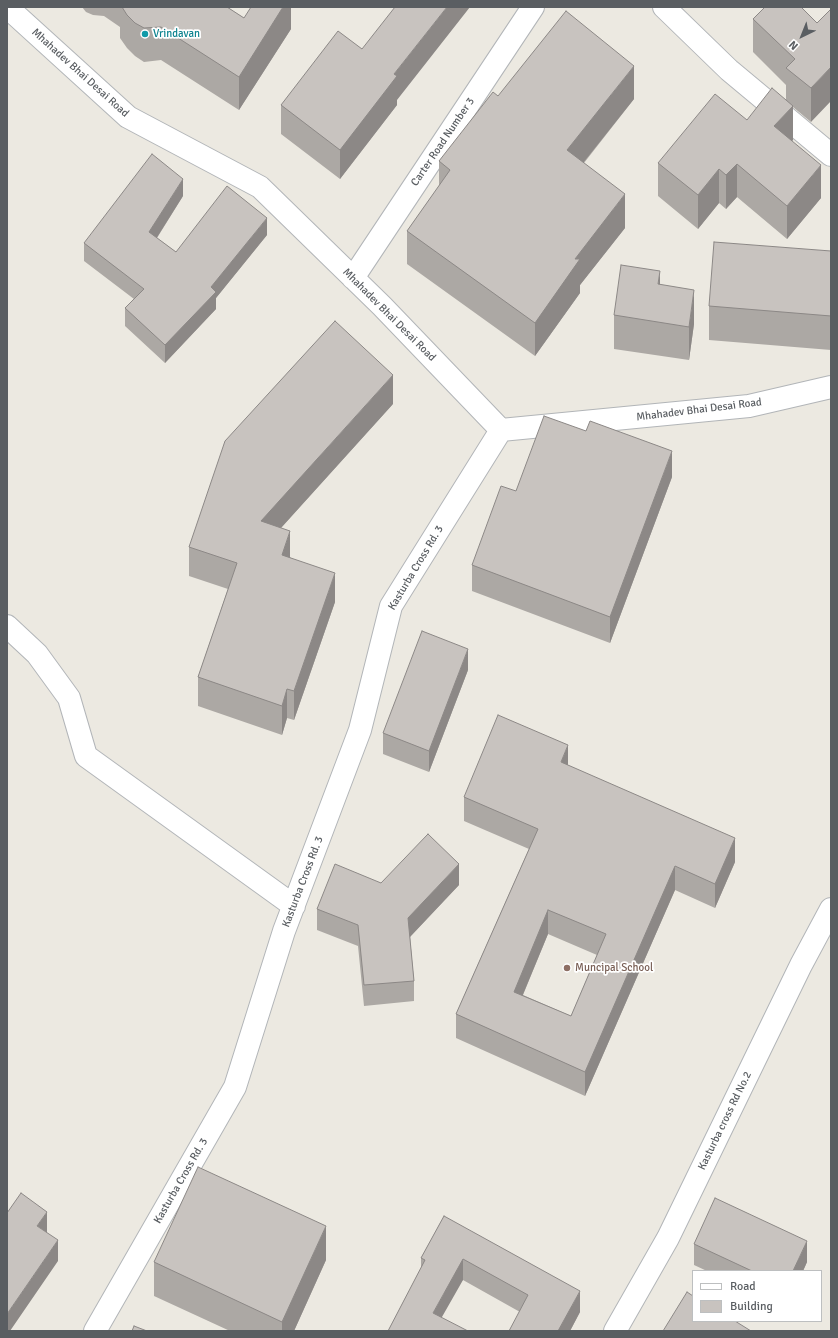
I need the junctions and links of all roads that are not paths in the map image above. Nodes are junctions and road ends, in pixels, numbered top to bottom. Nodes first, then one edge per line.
1 (7, 7) edge
2 (533, 7) edge
3 (664, 7) edge
4 (831, 155) edge
5 (353, 278) junction
6 (831, 387) edge
7 (501, 430) junction
8 (7, 626) edge
9 (294, 906) junction
10 (831, 909) edge
11 (95, 1331) edge
12 (615, 1331) edge

1 - 5 street, Mhahadev Bhai Desai Road
2 - 5 street, Carter Road Number 3
3 - 4 street
5 - 7 street, Mhahadev Bhai Desai Road
6 - 7 street, Mhahadev Bhai Desai Road
7 - 9 street, Kasturba Cross Rd. 3
8 - 9 street
9 - 11 street, Kasturba Cross Rd. 3
10 - 12 street, Kasturba cross Rd No.2

